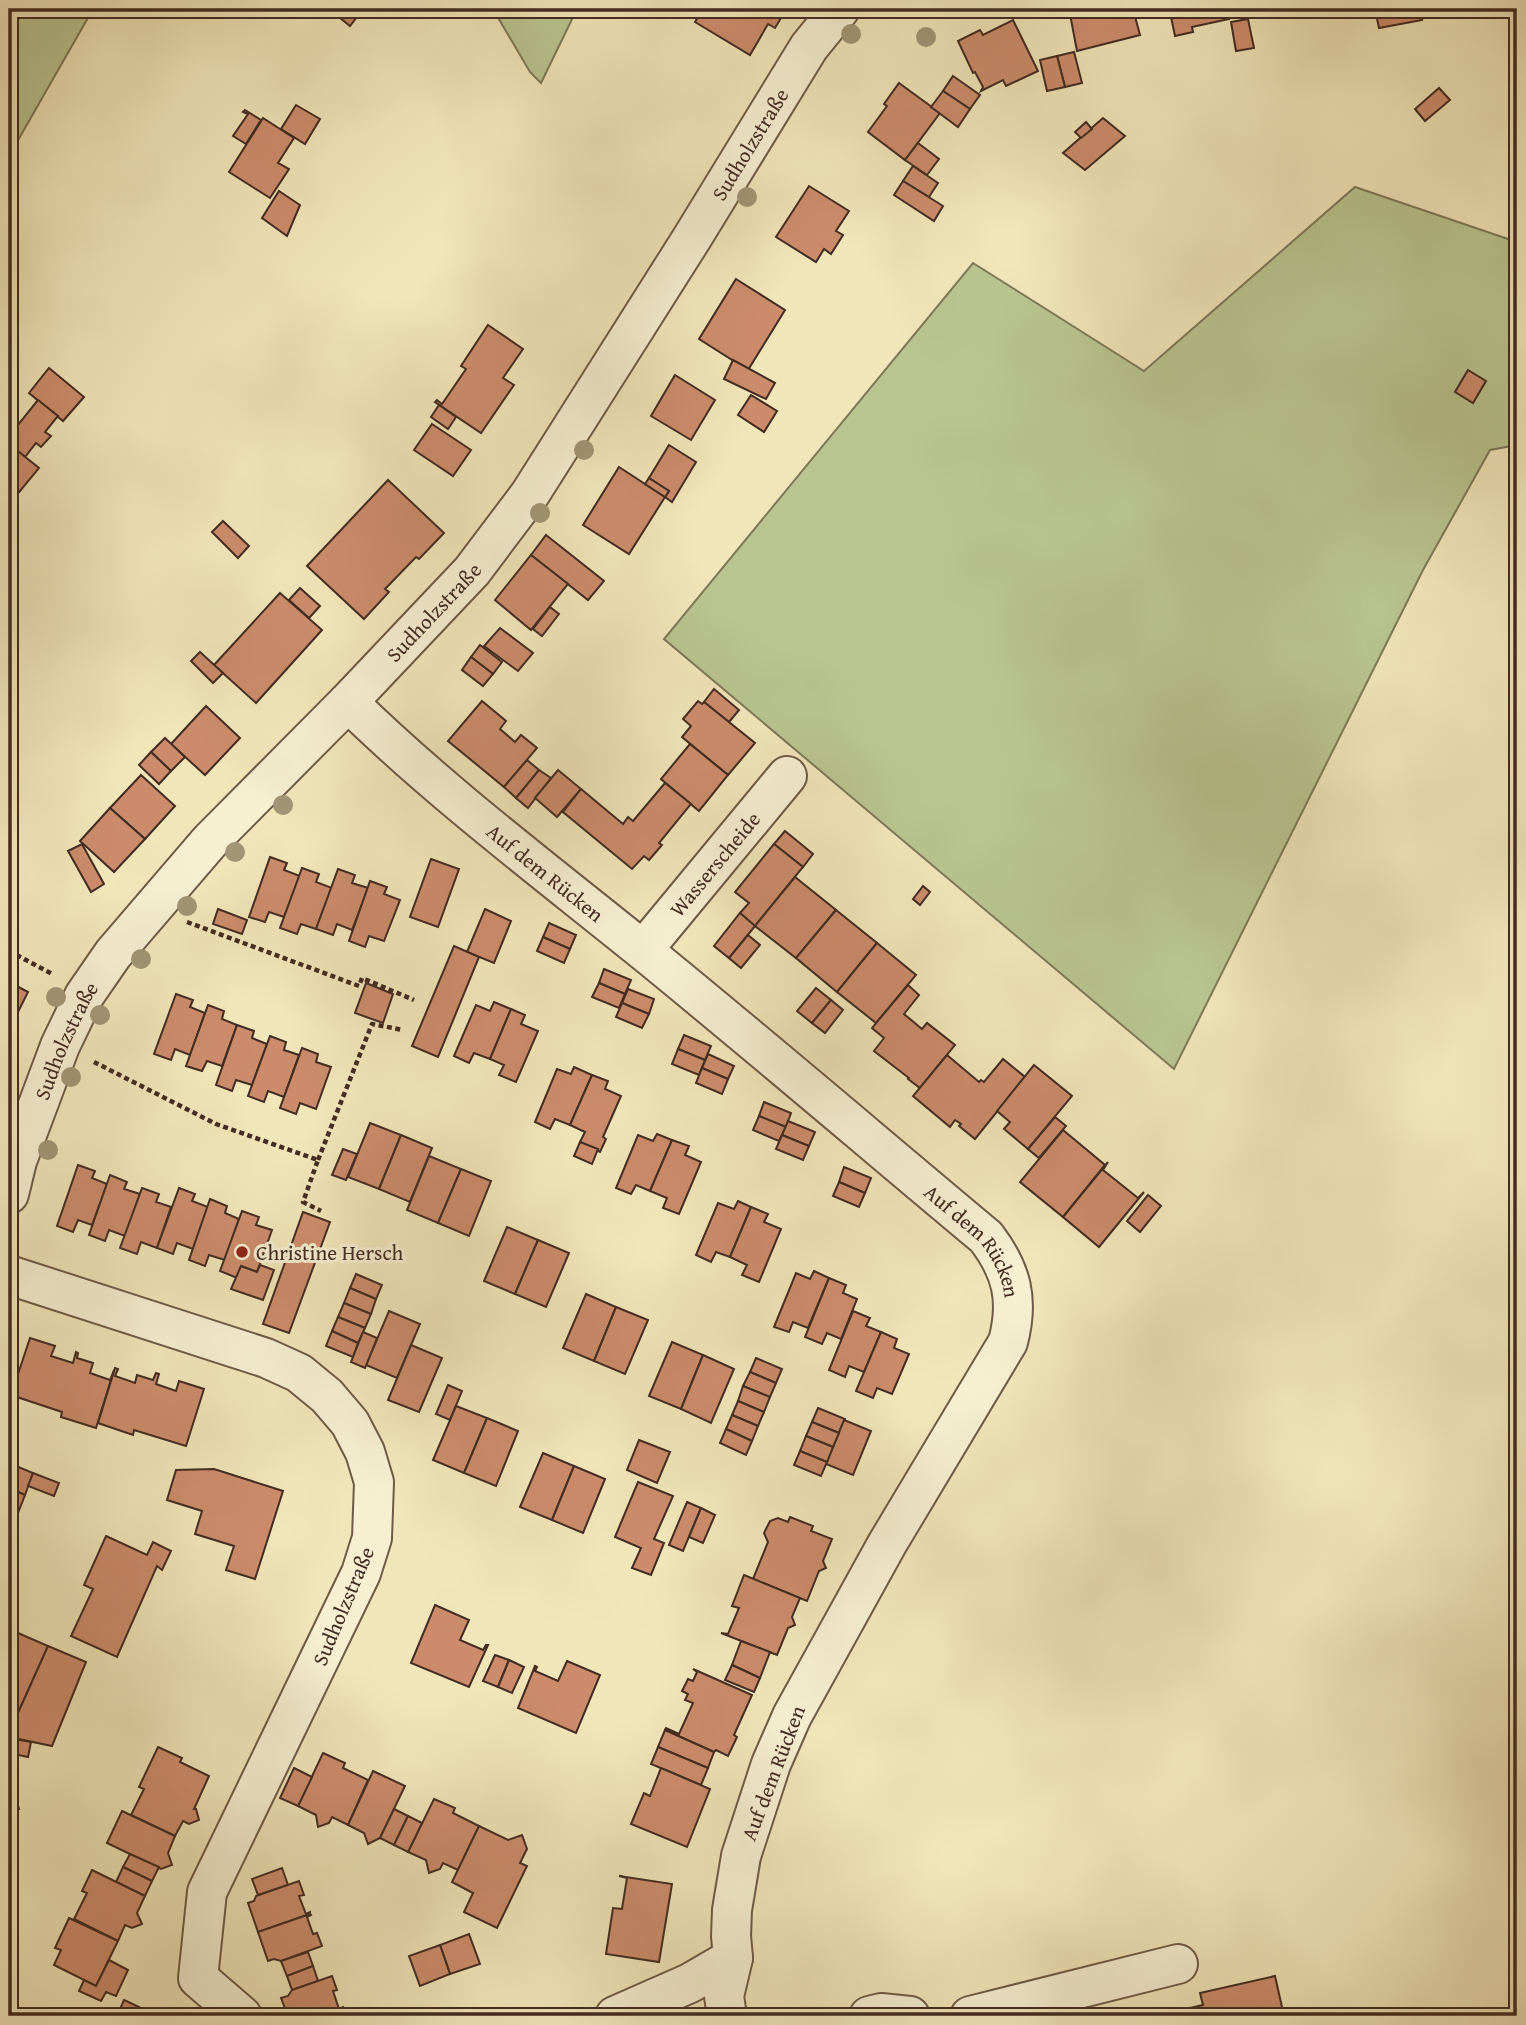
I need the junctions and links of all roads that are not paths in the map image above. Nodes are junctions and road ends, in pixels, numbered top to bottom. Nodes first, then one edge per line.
1 (840, 9) edge
2 (348, 702) junction
3 (787, 776) dead end
4 (643, 950) junction
5 (9, 1194) edge
6 (9, 1275) edge
7 (1178, 1964) dead end
8 (729, 1986) edge
9 (242, 2016) edge
10 (615, 2016) edge
11 (869, 2016) edge
12 (910, 2016) edge
13 (970, 2016) edge

1 - 2 street, Sudholzstraße
2 - 4 street, Auf dem Rücken
2 - 5 street, Sudholzstraße
3 - 4 street, Wasserscheide
4 - 8 street, Auf dem Rücken
6 - 9 street, Sudholzstraße
7 - 13 street
8 - 10 street
11 - 12 street

